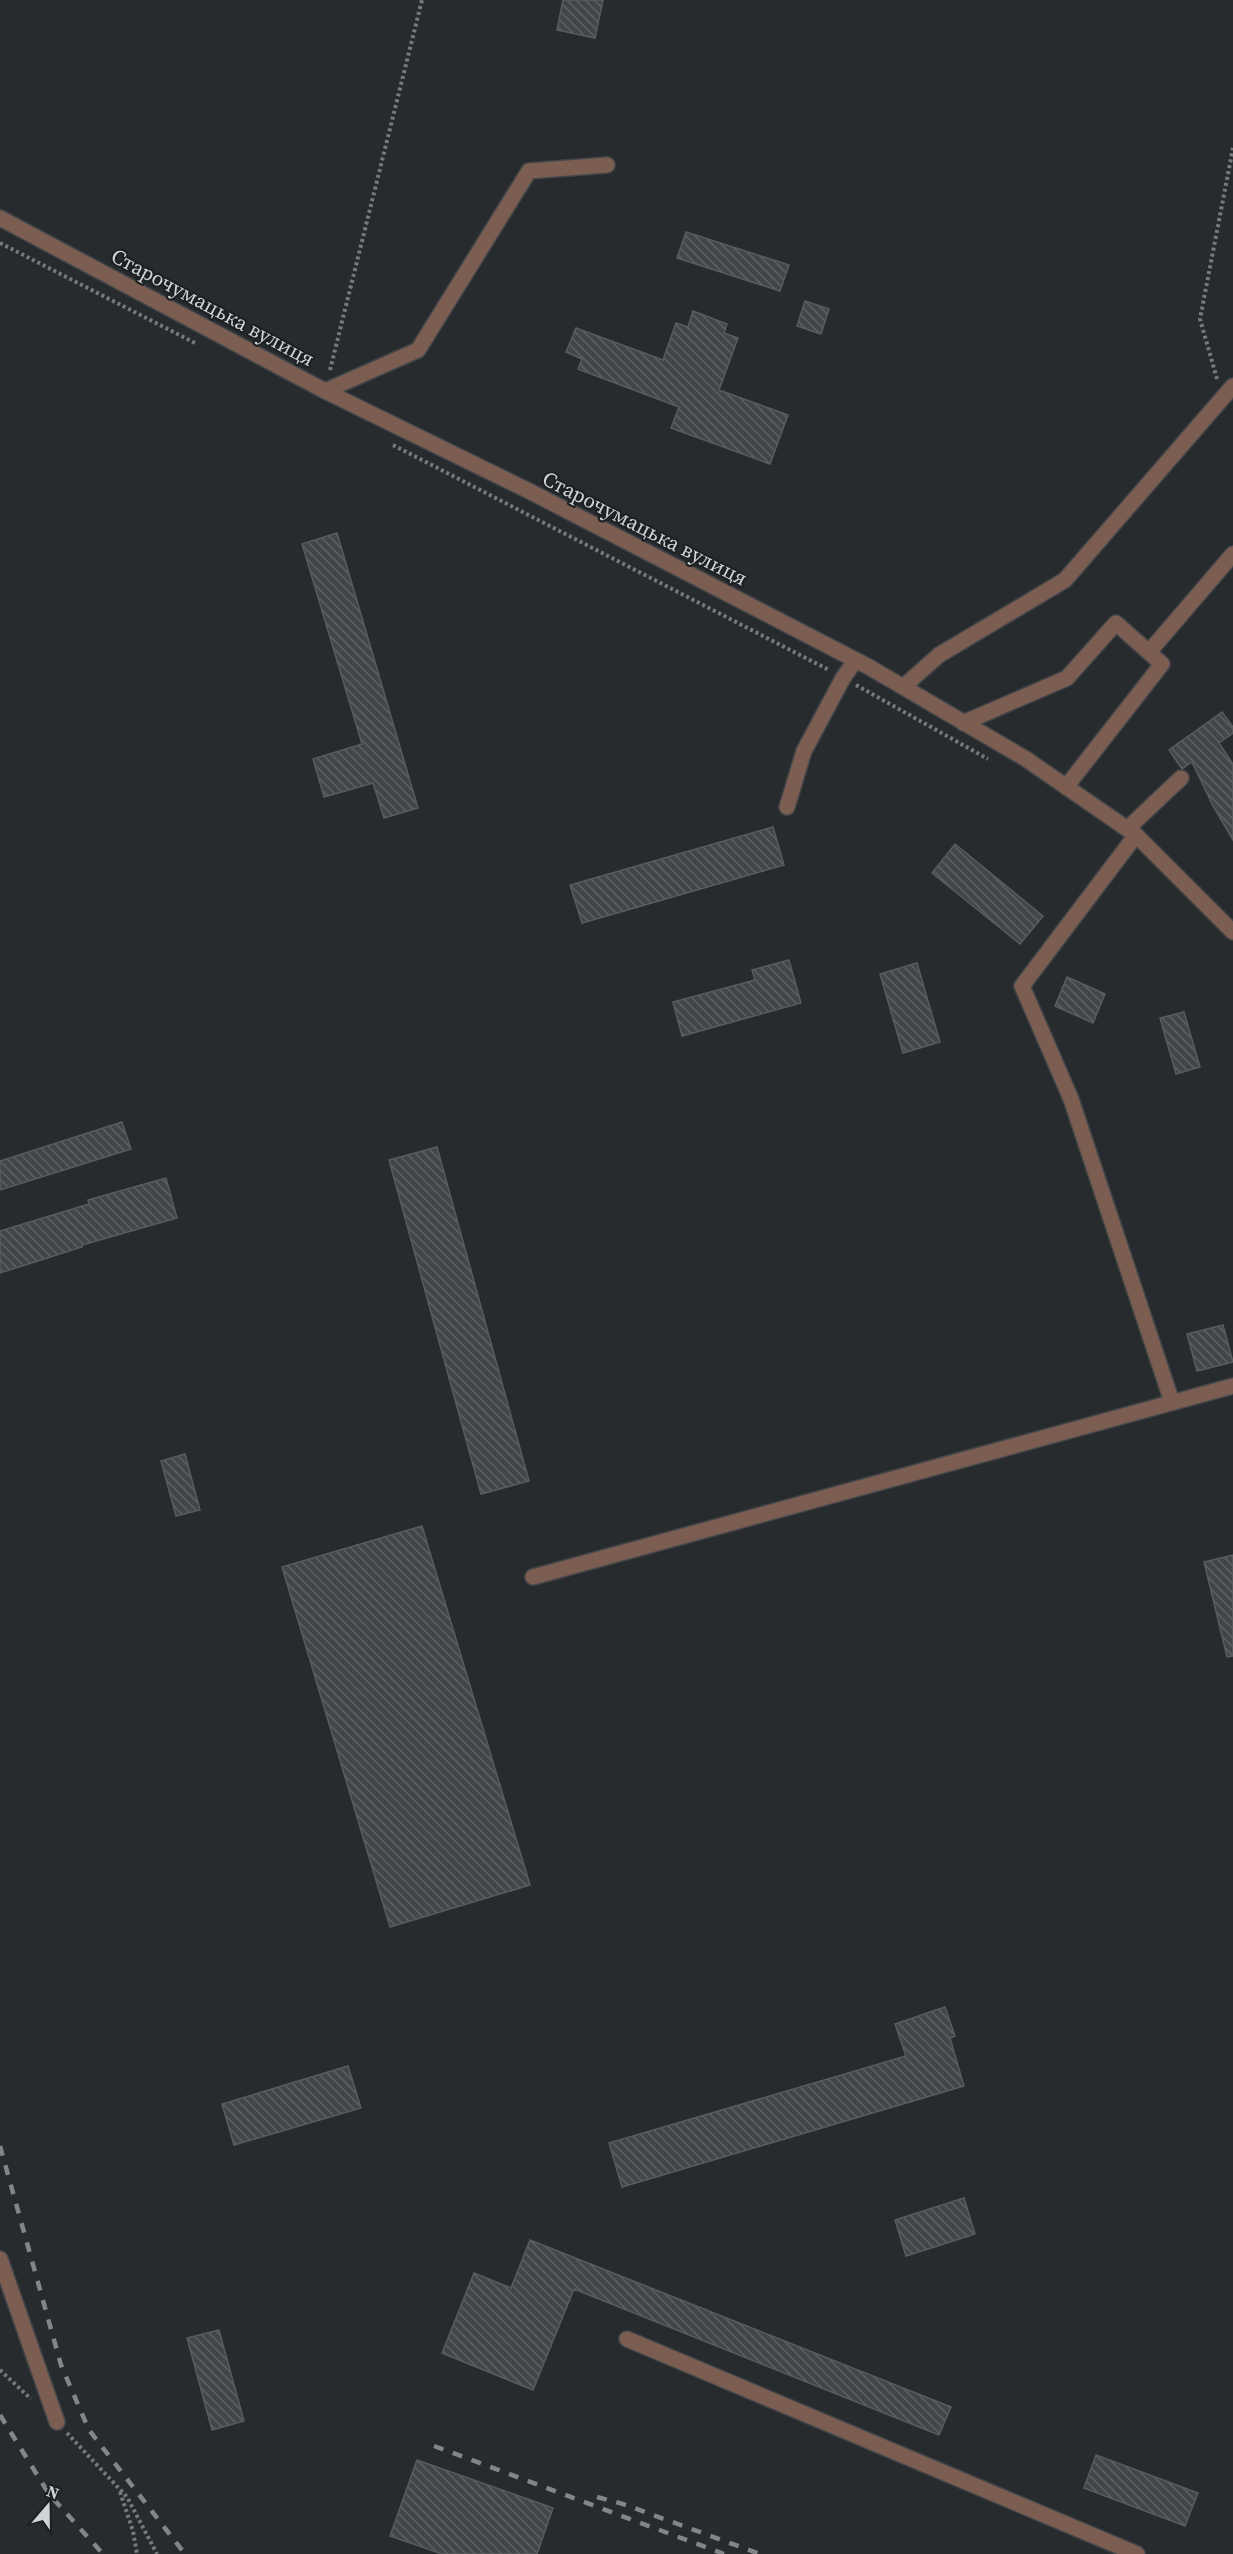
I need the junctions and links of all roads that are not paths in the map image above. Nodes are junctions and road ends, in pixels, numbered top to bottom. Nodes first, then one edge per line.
1 (607, 165) dead end
2 (0, 218) edge
3 (326, 391) junction
4 (1228, 391) edge
5 (1233, 554) edge
6 (1149, 652) junction
7 (855, 661) junction
8 (903, 687) junction
9 (963, 723) junction
10 (1181, 778) dead end
11 (1066, 787) junction
12 (787, 807) dead end
13 (1132, 832) junction
14 (1233, 932) edge
15 (1233, 1386) edge
16 (1172, 1402) junction
17 (533, 1577) dead end
18 (0, 2259) edge
19 (627, 2339) dead end
20 (57, 2422) road end
21 (1137, 2554) edge

1 - 3 street
2 - 3 street, Старочумацька вулиця
3 - 7 street, Старочумацька вулиця
4 - 8 street
5 - 6 street
6 - 9 street
6 - 11 street
7 - 8 street, Старочумацька вулиця
7 - 12 street
8 - 9 street, Старочумацька вулиця
9 - 11 street, Старочумацька вулиця
10 - 13 street
11 - 13 street, Старочумацька вулиця
13 - 14 street, Старочумацька вулиця
13 - 16 street
15 - 16 street
16 - 17 street
18 - 20 street
19 - 21 street

